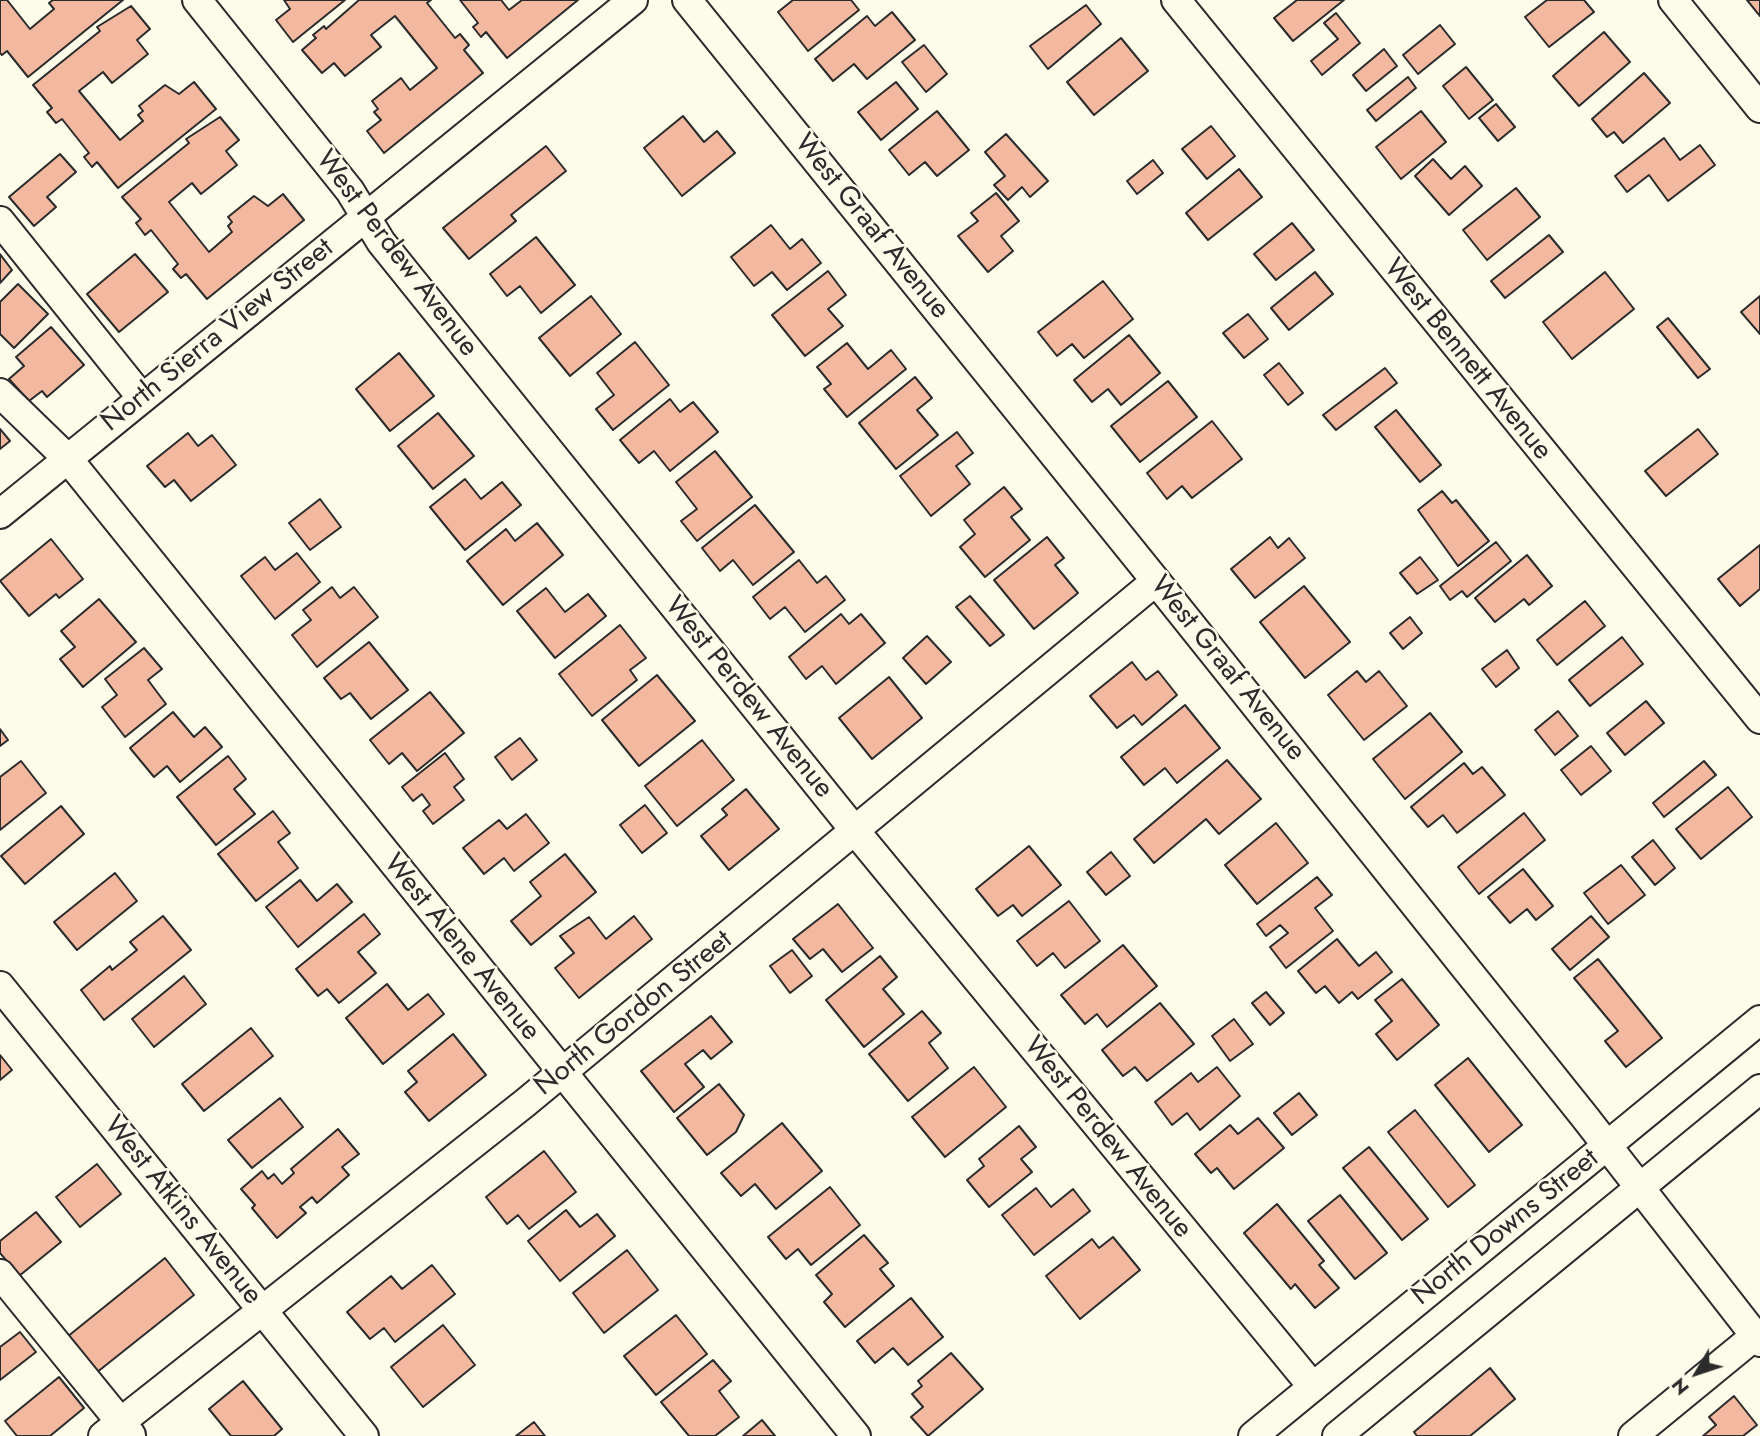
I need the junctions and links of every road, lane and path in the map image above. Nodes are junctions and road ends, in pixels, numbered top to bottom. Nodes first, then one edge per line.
1 (197, 0) edge
2 (633, 0) edge
3 (687, 0) edge
4 (1176, 0) edge
5 (1673, 0) edge
6 (1760, 108) edge
7 (366, 216) junction
8 (0, 221) edge
9 (0, 393) edge
10 (142, 398) junction
11 (68, 459) junction
12 (0, 514) edge
13 (1156, 581) junction
14 (1760, 719) edge
15 (856, 832) junction
16 (0, 986) edge
17 (1760, 1020) edge
18 (561, 1073) junction
19 (1760, 1088) edge
20 (1606, 1146) junction
21 (1638, 1189) junction
22 (0, 1274) edge
23 (262, 1311) junction
24 (1758, 1339) edge
25 (1313, 1387) junction
26 (118, 1431) edge
27 (1344, 1434) edge
28 (364, 1436) edge
29 (856, 1436) edge
30 (1253, 1436) edge
31 (1633, 1436) edge

1 - 7 street, West Perdew Avenue
2 - 7 street, North Sierra View Street
3 - 13 street, West Graaf Avenue
4 - 14 street, West Bennett Avenue
5 - 6 street
7 - 10 street, North Sierra View Street
7 - 15 street, West Perdew Avenue
8 - 10 street
9 - 11 street, West Alene Avenue
10 - 11 street, North Sierra View Street
11 - 12 street, North Sierra View Street
11 - 18 street, West Alene Avenue
13 - 15 street, North Gordon Street
13 - 20 street, West Graaf Avenue
15 - 18 street, North Gordon Street
15 - 25 street, West Perdew Avenue
16 - 23 street, West Atkins Avenue
17 - 20 street, North Downs Street
18 - 23 street, North Gordon Street
18 - 29 street, West Alene Avenue
19 - 21 street, North Downs Street
20 - 21 street, West Graaf Avenue
20 - 25 street, North Downs Street
21 - 24 street, West Graaf Avenue
21 - 27 street, North Downs Street
22 - 26 street
23 - 26 street, North Gordon Street
23 - 28 street, West Atkins Avenue
24 - 31 street
25 - 30 street, North Downs Street

